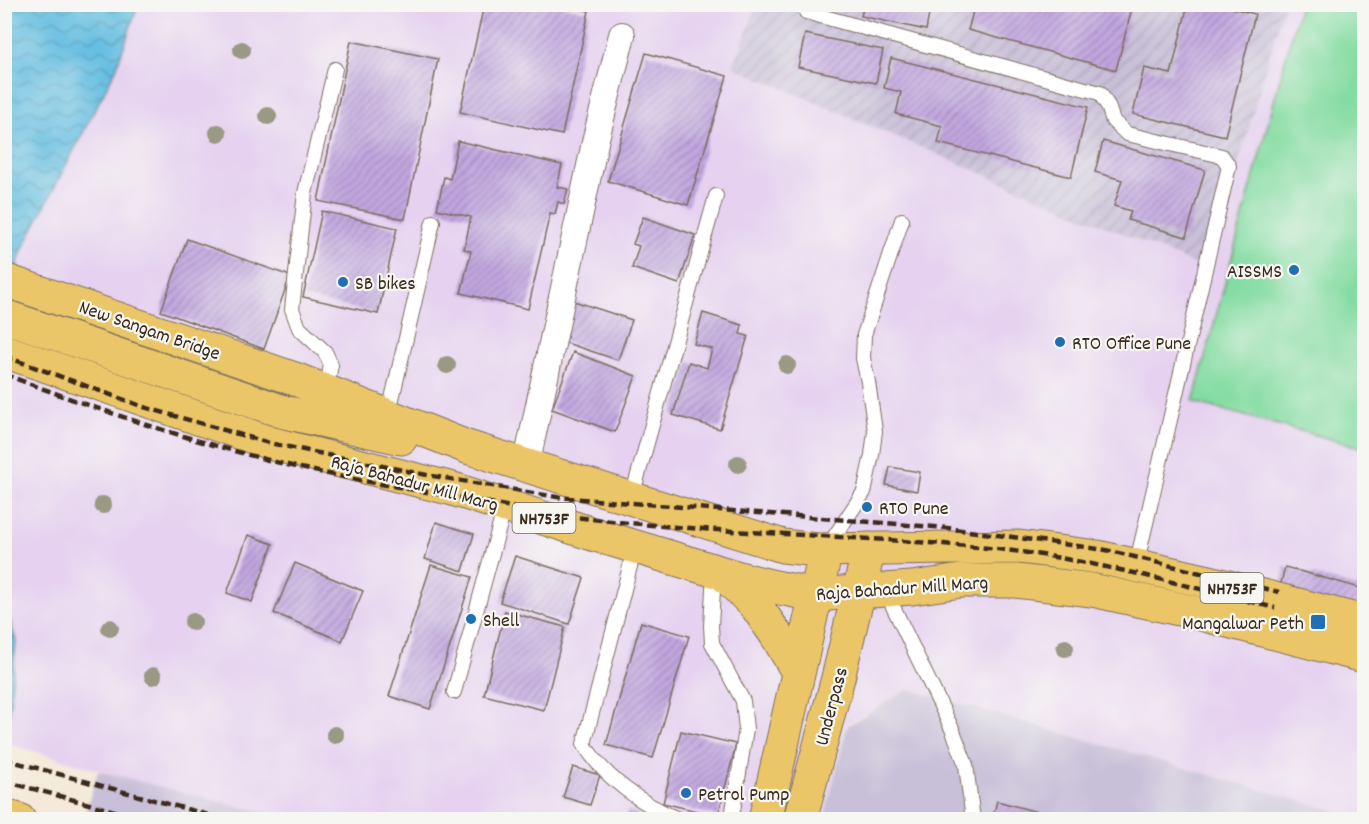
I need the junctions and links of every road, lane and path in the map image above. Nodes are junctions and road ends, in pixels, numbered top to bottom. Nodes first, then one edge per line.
1 (806, 12) dead end
2 (622, 35) dead end
3 (335, 69) dead end
4 (716, 195) dead end
5 (902, 220) dead end
6 (433, 222) dead end
7 (4, 280) edge
8 (4, 316) edge
9 (4, 351) edge
10 (295, 379) joint
11 (326, 391) junction
12 (284, 412) joint
13 (374, 423) junction
14 (349, 463) junction
15 (526, 466) junction
16 (631, 500) junction
17 (505, 506) junction
18 (635, 547) junction
19 (868, 549) junction
20 (826, 550) junction
21 (1136, 566) junction
22 (719, 572) junction
23 (871, 591) junction
24 (815, 595) junction
25 (1365, 622) edge
26 (1365, 656) edge
27 (798, 672) junction
28 (454, 692) dead end
29 (4, 816) edge
30 (19, 819) edge
31 (680, 819) edge
32 (729, 819) edge
33 (765, 819) edge
34 (800, 819) edge
35 (973, 819) edge

1 - 21 lane
2 - 15 street
3 - 11 lane
4 - 16 lane
5 - 20 lane
6 - 13 lane
7 - 10 main road, New Sangam Bridge / NH753F
8 - 12 main road, New Sangam Bridge / NH753F
9 - 14 main road, Raja Bahadur Mill Marg / NH753F
10 - 11 main road, Raja Bahadur Mill Marg / NH753F
11 - 13 main road, Raja Bahadur Mill Marg / NH753F
12 - 13 main road, Raja Bahadur Mill Marg / NH753F
13 - 14 main road
13 - 15 main road, Raja Bahadur Mill Marg / NH753F
14 - 17 main road, Raja Bahadur Mill Marg / NH753F
15 - 16 main road, Raja Bahadur Mill Marg / NH753F
16 - 20 main road, Raja Bahadur Mill Marg / NH753F
17 - 18 main road, Raja Bahadur Mill Marg / NH753F
17 - 28 lane
18 - 22 main road, Raja Bahadur Mill Marg / NH753F
18 - 31 lane
19 - 20 main road, Raja Bahadur Mill Marg / NH753F
19 - 21 main road, Raja Bahadur Mill Marg / NH753F
19 - 23 main road, Underpass
20 - 24 main road, Underpass
21 - 25 main road, Raja Bahadur Mill Marg / NH753F
22 - 24 main road, Raja Bahadur Mill Marg / NH753F
22 - 27 main road
22 - 32 lane
23 - 24 main road, Raja Bahadur Mill Marg / NH753F
23 - 26 main road, Raja Bahadur Mill Marg / NH753F
23 - 34 main road, Underpass
23 - 35 lane
24 - 27 main road, Underpass
27 - 33 main road, Underpass
29 - 30 main road

